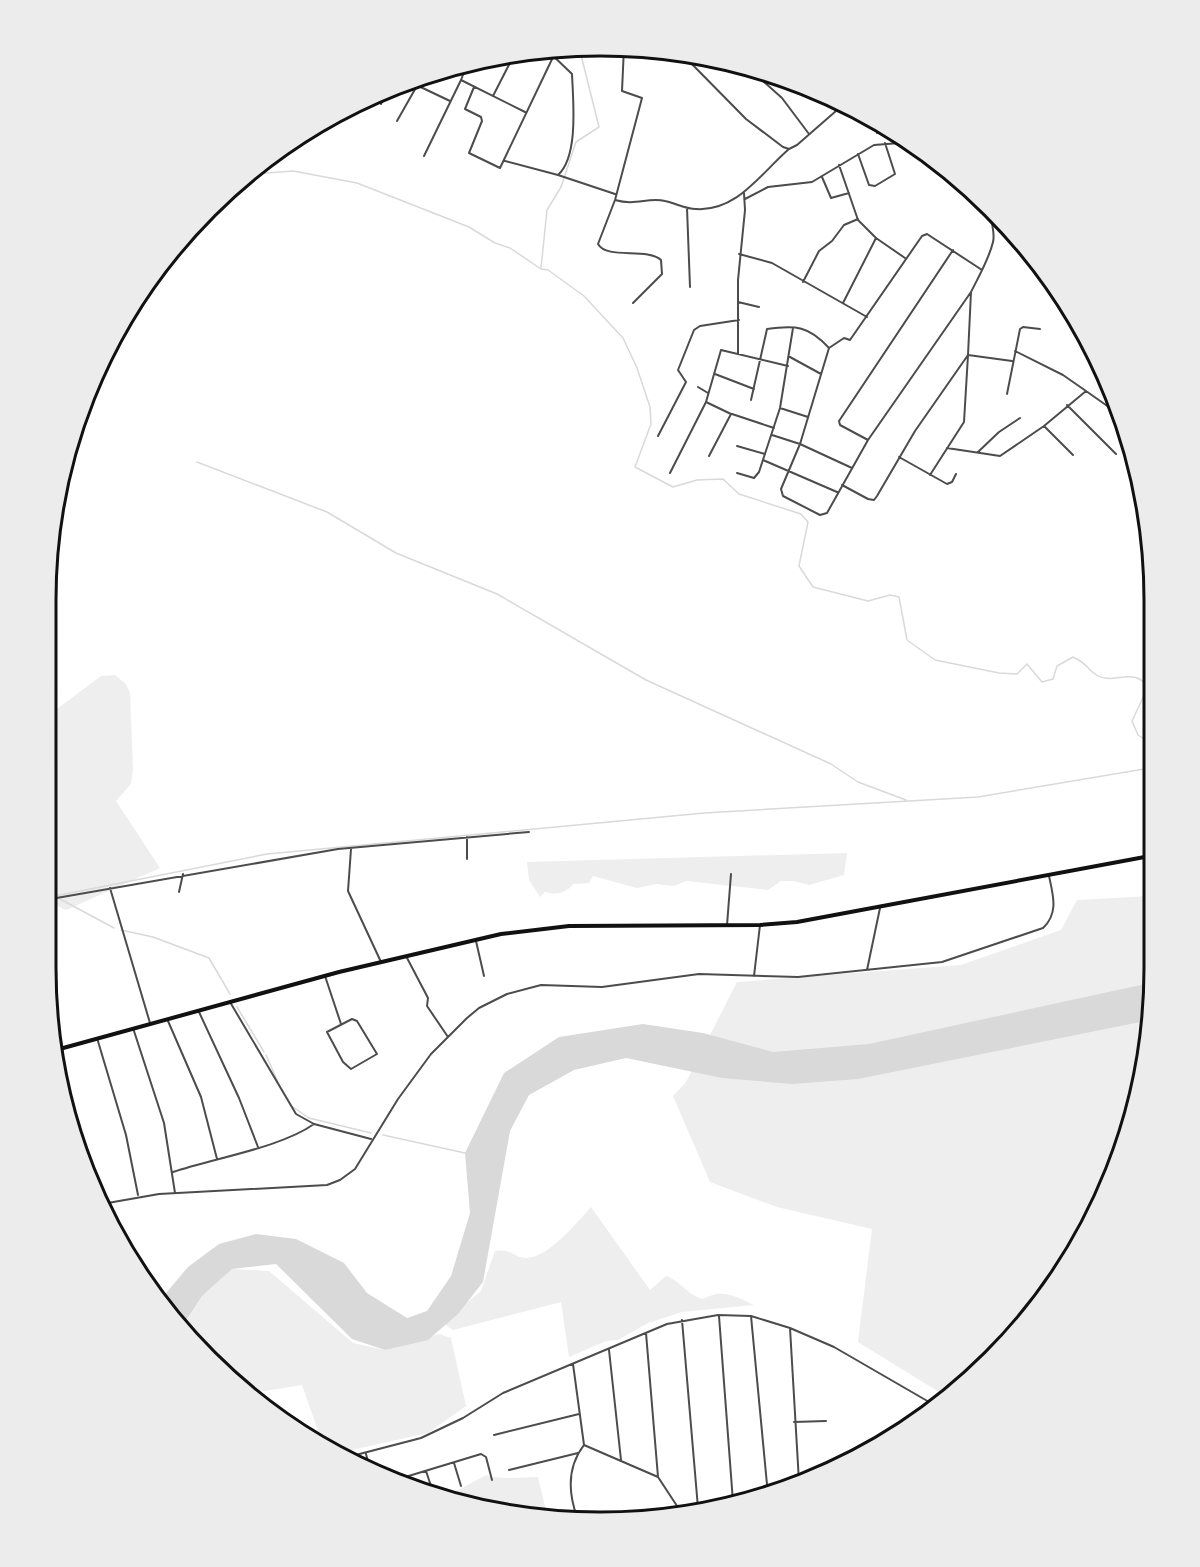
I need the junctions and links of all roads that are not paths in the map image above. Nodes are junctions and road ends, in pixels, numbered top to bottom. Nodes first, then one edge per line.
1 (624, 57) edge
2 (552, 58) edge
3 (557, 58) edge
4 (509, 63) edge
5 (691, 63) edge
6 (463, 73) edge
7 (460, 80) junction
8 (763, 81) dead end
9 (421, 86) edge
10 (474, 87) junction
11 (416, 88) edge
12 (493, 96) junction
13 (450, 101) junction
14 (837, 110) edge
15 (525, 112) junction
16 (397, 122) dead end
17 (809, 134) junction
18 (885, 143) junction
19 (896, 143) edge
20 (789, 148) junction
21 (857, 153) junction
22 (424, 156) dead end
23 (505, 161) junction
24 (839, 165) junction
25 (558, 175) junction
26 (822, 177) junction
27 (849, 193) junction
28 (617, 194) junction
29 (744, 194) junction
30 (745, 199) junction
31 (615, 200) junction
32 (687, 208) junction
33 (858, 219) junction
34 (991, 221) edge
35 (876, 238) junction
36 (953, 250) junction
37 (739, 254) junction
38 (905, 258) junction
39 (982, 270) junction
40 (803, 282) junction
41 (690, 287) dead end
42 (971, 292) junction
43 (738, 302) junction
44 (633, 303) dead end
45 (842, 304) junction
46 (759, 307) dead end
47 (867, 317) junction
48 (739, 320) junction
49 (793, 328) junction
50 (1040, 329) dead end
51 (829, 348) junction
52 (1015, 351) junction
53 (738, 354) junction
54 (968, 355) junction
55 (790, 357) junction
56 (759, 361) junction
57 (1012, 361) junction
58 (788, 366) junction
59 (715, 374) junction
60 (821, 374) junction
61 (698, 387) dead end
62 (754, 389) junction
63 (1086, 391) junction
64 (709, 394) junction
65 (1007, 394) dead end
66 (752, 400) dead end
67 (706, 402) junction
68 (1067, 405) junction
69 (780, 408) junction
70 (1109, 408) edge
71 (731, 414) junction
72 (808, 417) junction
73 (1020, 418) dead end
74 (1044, 426) junction
75 (774, 428) junction
76 (772, 435) junction
77 (658, 436) dead end
78 (868, 440) junction
79 (800, 444) junction
80 (737, 446) dead end
81 (947, 448) junction
82 (977, 453) junction
83 (765, 454) junction
84 (1116, 454) dead end
85 (1073, 455) dead end
86 (709, 456) dead end
87 (899, 457) junction
88 (763, 460) junction
89 (852, 468) junction
90 (789, 470) junction
91 (670, 473) dead end
92 (737, 473) dead end
93 (956, 474) dead end
94 (930, 475) junction
95 (842, 485) junction
96 (838, 492) junction
97 (529, 832) dead end
98 (468, 837) junction
99 (351, 848) junction
100 (1144, 857) edge
101 (467, 859) dead end
102 (183, 874) junction
103 (731, 874) dead end
104 (1049, 876) junction
105 (110, 888) junction
106 (179, 892) dead end
107 (56, 898) edge
108 (880, 908) junction
109 (727, 925) junction
110 (760, 926) junction
111 (476, 939) junction
112 (406, 955) junction
113 (381, 962) junction
114 (867, 971) junction
115 (325, 976) junction
116 (484, 976) dead end
117 (754, 977) junction
118 (230, 1002) junction
119 (199, 1010) junction
120 (167, 1018) junction
121 (150, 1023) junction
122 (342, 1024) junction
123 (133, 1028) junction
124 (448, 1037) junction
125 (98, 1038) junction
126 (62, 1048) edge
127 (314, 1124) junction
128 (372, 1140) junction
129 (258, 1147) junction
130 (217, 1159) junction
131 (173, 1172) junction
132 (175, 1193) junction
133 (138, 1196) junction
134 (109, 1202) edge
135 (718, 1315) junction
136 (751, 1316) junction
137 (682, 1320) junction
138 (790, 1328) junction
139 (646, 1333) junction
140 (609, 1350) junction
141 (573, 1364) junction
142 (928, 1401) edge
143 (579, 1414) junction
144 (826, 1421) dead end
145 (794, 1422) junction
146 (494, 1435) dead end
147 (584, 1445) junction
148 (578, 1453) junction
149 (366, 1454) junction
150 (359, 1455) edge
151 (367, 1459) edge
152 (621, 1460) junction
153 (454, 1462) junction
154 (509, 1470) dead end
155 (426, 1471) junction
156 (798, 1474) edge
157 (408, 1476) edge
158 (658, 1477) junction
159 (492, 1480) dead end
160 (431, 1485) edge
161 (767, 1485) edge
162 (461, 1486) dead end
163 (732, 1495) edge
164 (698, 1502) edge
165 (677, 1506) edge
166 (575, 1511) edge

1 - 28 street
2 - 15 street
3 - 25 street
4 - 12 street
5 - 20 street
6 - 7 street
7 - 10 street
7 - 13 street
8 - 17 street
9 - 13 street
10 - 12 street
10 - 23 street
11 - 16 street
12 - 15 street
13 - 22 street
14 - 17 street
15 - 23 street
17 - 20 street
18 - 19 street
18 - 21 street
18 - 21 street
20 - 29 street
21 - 24 street
23 - 25 street
24 - 26 street
24 - 27 street
25 - 28 street
26 - 27 street
26 - 30 street
27 - 33 street
28 - 31 street
29 - 30 street
29 - 32 street
30 - 37 street
31 - 32 street
31 - 44 street
32 - 41 street
33 - 35 street
33 - 40 street
34 - 39 street
35 - 38 street
35 - 45 street
36 - 38 street
36 - 39 street
36 - 78 street
37 - 40 street
37 - 43 street
38 - 47 street
39 - 42 street
40 - 45 street
42 - 54 street
42 - 78 street
43 - 46 street
43 - 48 street
45 - 47 street
47 - 51 street
48 - 53 street
48 - 77 street
49 - 51 street
49 - 55 street
49 - 56 street
50 - 52 street
51 - 60 street
52 - 57 street
52 - 63 street
53 - 56 street
53 - 59 street
54 - 57 street
54 - 81 street
54 - 87 street
55 - 58 street
55 - 60 street
56 - 58 street
56 - 62 street
57 - 65 street
58 - 69 street
59 - 62 street
59 - 64 street
60 - 72 street
61 - 64 street
62 - 66 street
63 - 68 street
63 - 70 street
64 - 67 street
67 - 71 street
67 - 91 street
68 - 74 street
68 - 84 street
69 - 72 street
69 - 75 street
71 - 75 street
71 - 86 street
72 - 79 street
73 - 82 street
74 - 82 street
74 - 85 street
75 - 76 street
76 - 79 street
76 - 83 street
78 - 89 street
79 - 89 street
79 - 90 street
80 - 83 street
81 - 82 street
81 - 94 street
83 - 88 street
87 - 94 street
87 - 95 street
88 - 90 street
88 - 92 street
89 - 95 street
90 - 96 street
90 - 96 street
93 - 94 street
95 - 96 street
97 - 98 street
98 - 99 street
98 - 101 street
99 - 102 street
99 - 113 street
100 - 104 main road
102 - 105 street
102 - 106 street
103 - 109 street
104 - 108 main road
104 - 114 street
105 - 107 street
105 - 121 street
108 - 110 main road
108 - 114 street
109 - 110 main road
109 - 111 main road
110 - 117 street
111 - 112 main road
111 - 116 street
112 - 113 main road
112 - 124 street
113 - 115 main road
114 - 117 street
115 - 118 main road
115 - 122 street
117 - 124 street
118 - 119 main road
118 - 127 street
119 - 120 main road
119 - 129 street
120 - 121 main road
120 - 130 street
121 - 123 main road
122 - 122 street
123 - 125 main road
123 - 131 street
124 - 128 street
125 - 126 main road
125 - 133 street
127 - 128 street
127 - 129 street
128 - 132 street
129 - 130 street
130 - 131 street
131 - 132 street
132 - 133 street
133 - 134 street
135 - 136 street
135 - 137 street
135 - 163 street
136 - 138 street
136 - 161 street
137 - 139 street
137 - 164 street
138 - 142 street
138 - 145 street
139 - 140 street
139 - 158 street
140 - 141 street
140 - 152 street
141 - 143 street
141 - 149 street
143 - 146 street
143 - 147 street
144 - 145 street
145 - 156 street
147 - 148 street
147 - 152 street
148 - 154 street
148 - 166 street
149 - 150 street
149 - 151 street
152 - 158 street
153 - 155 street
153 - 159 street
153 - 162 street
155 - 157 street
155 - 160 street
158 - 165 street

